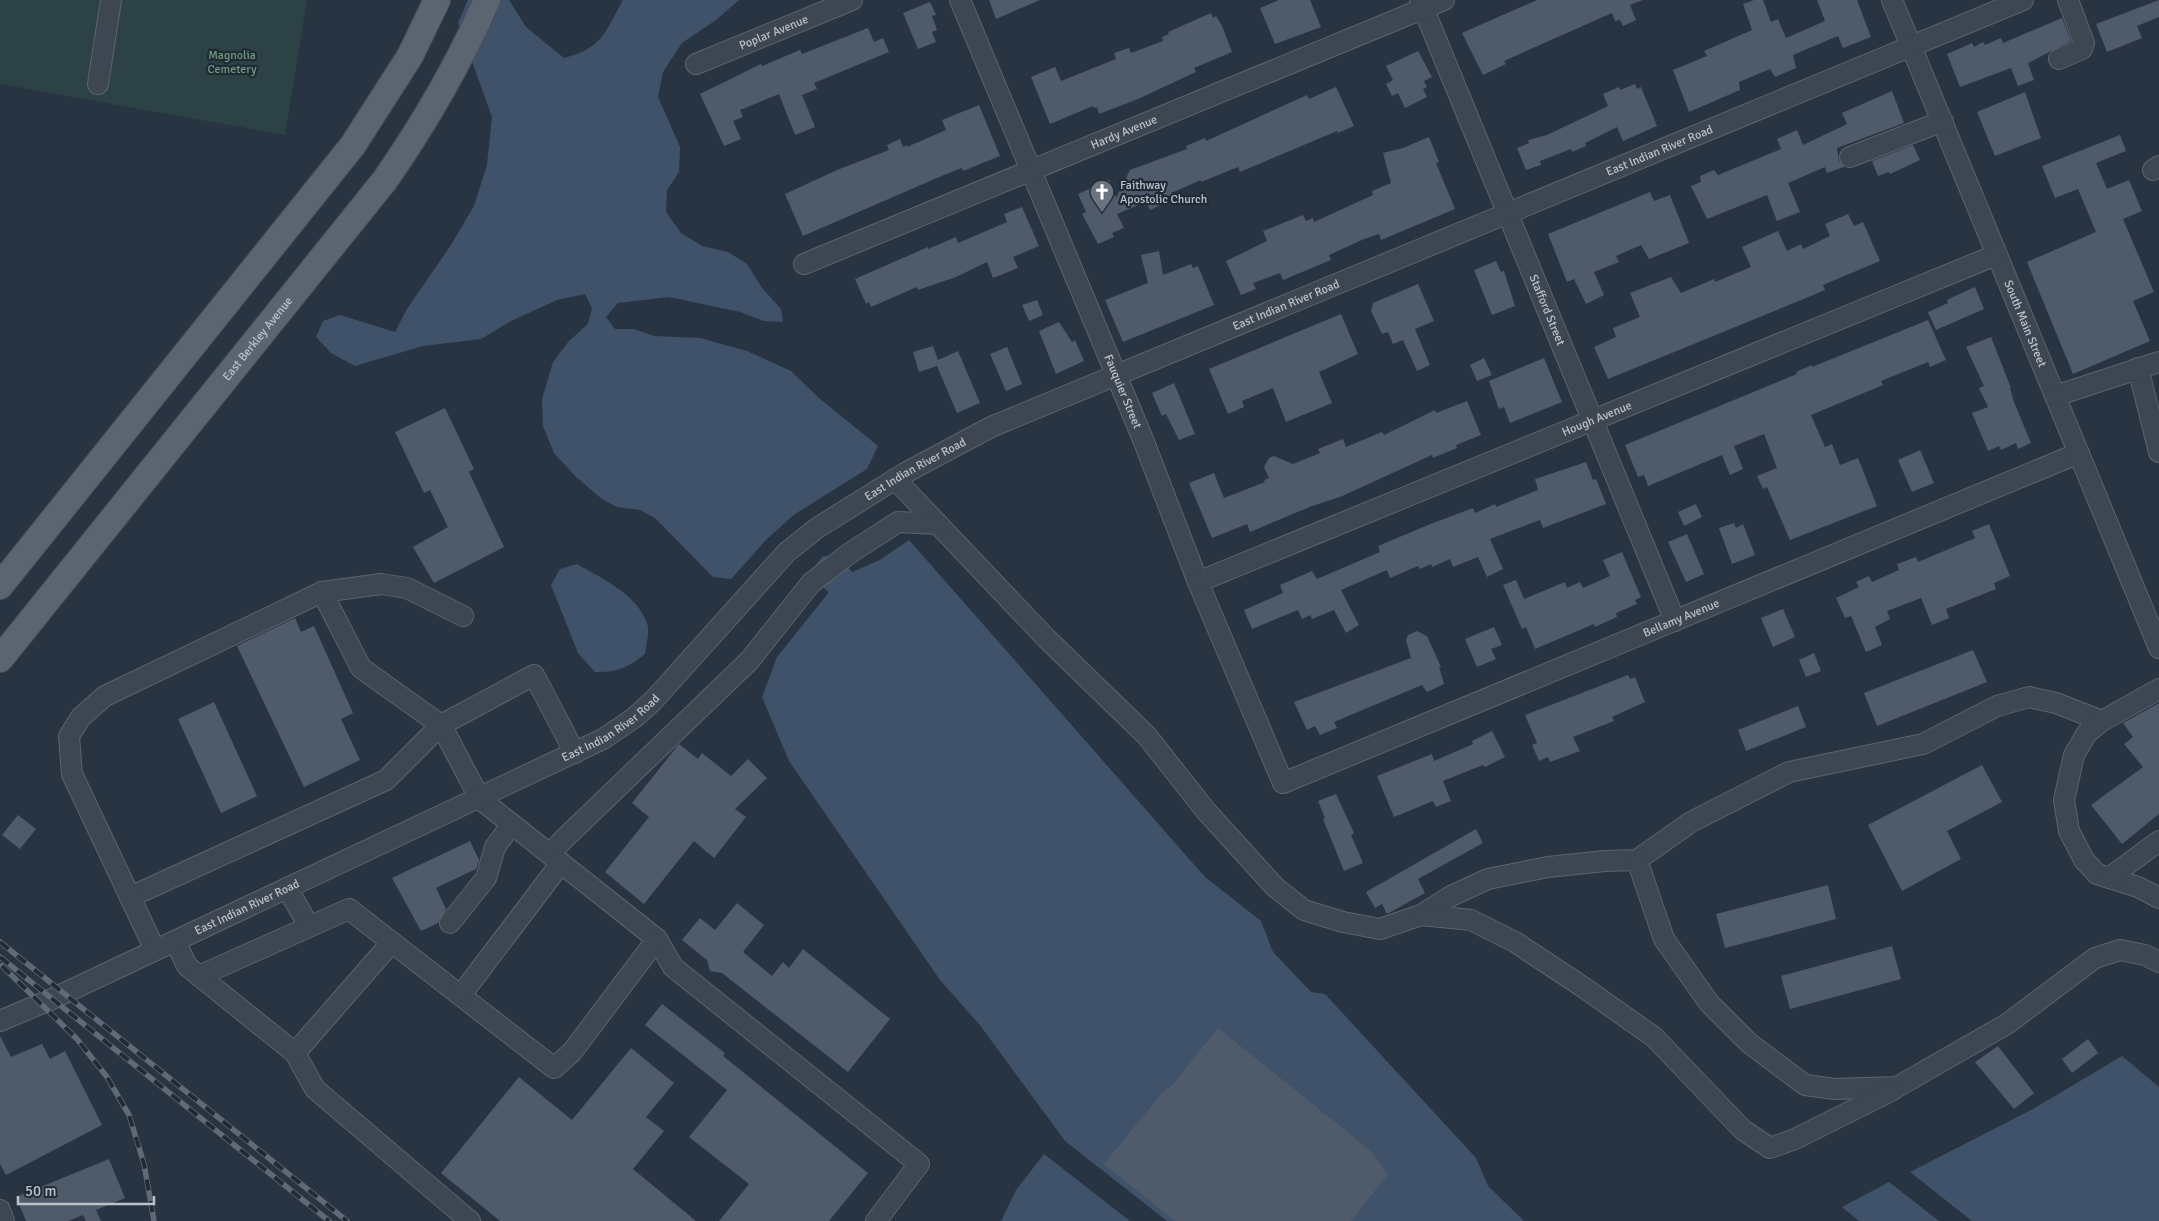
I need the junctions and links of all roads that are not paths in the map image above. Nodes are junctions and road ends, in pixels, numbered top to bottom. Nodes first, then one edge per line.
1 (111, 0) edge
2 (437, 0) edge
3 (487, 0) edge
4 (852, 0) edge
5 (960, 0) edge
6 (1444, 0) edge
7 (1892, 0) edge
8 (2023, 0) edge
9 (2068, 0) edge
10 (1422, 4) edge
11 (1911, 48) junction
12 (2060, 60) dead end
13 (696, 64) dead end
14 (98, 84) dead end
15 (1943, 121) junction
16 (1850, 157) dead end
17 (1032, 170) junction
18 (1508, 214) junction
19 (1996, 255) junction
20 (804, 264) dead end
21 (2159, 362) edge
22 (2138, 368) junction
23 (1116, 375) junction
24 (2055, 396) junction
25 (1594, 420) junction
26 (2159, 452) edge
27 (2079, 453) junction
28 (896, 479) junction
29 (938, 524) junction
30 (1198, 582) junction
31 (0, 586) edge
32 (322, 592) junction
33 (2152, 612) edge
34 (463, 616) dead end
35 (1675, 621) junction
36 (2159, 648) edge
37 (0, 659) edge
38 (2159, 689) edge
39 (2102, 721) junction
40 (441, 725) junction
41 (575, 753) junction
42 (1283, 784) joint
43 (480, 799) junction
44 (512, 824) junction
45 (2159, 841) edge
46 (556, 858) junction
47 (1637, 860) junction
48 (2109, 878) junction
49 (288, 888) junction
50 (130, 897) junction
51 (2159, 898) edge
52 (1421, 915) junction
53 (450, 923) dead end
54 (309, 926) junction
55 (657, 939) junction
56 (176, 941) junction
57 (392, 942) junction
58 (155, 950) junction
59 (2159, 962) edge
60 (199, 976) junction
61 (461, 995) junction
62 (2, 1017) edge
63 (295, 1053) junction
64 (1898, 1087) junction
65 (0, 1210) edge
66 (4, 1221) edge
67 (470, 1221) edge
68 (876, 1221) edge

1 - 14 street
2 - 31 main road
3 - 37 main road, East Berkley Avenue
4 - 13 street, Poplar Avenue
5 - 17 street, Fauquier Street
6 - 10 street, Hardy Avenue
7 - 11 street, South Main Street
8 - 11 street, East Indian River Road
9 - 12 street
10 - 17 street, Hardy Avenue
10 - 18 street, Stafford Street
11 - 15 street, South Main Street
11 - 18 street, East Indian River Road
15 - 16 street
15 - 19 street, South Main Street
17 - 20 street, Hardy Avenue
17 - 23 street, Fauquier Street
18 - 23 street, East Indian River Road
18 - 25 street, Stafford Street
19 - 24 street, South Main Street
19 - 25 street, Hough Avenue
21 - 22 street
22 - 24 street
22 - 26 street
23 - 28 street, East Indian River Road
23 - 30 street, Fauquier Street
24 - 27 street, South Main Street
25 - 30 street, Hough Avenue
25 - 35 street, Stafford Street
27 - 33 street, South Main Street
27 - 35 street, Bellamy Avenue
28 - 29 street
28 - 41 street, East Indian River Road
29 - 46 street
29 - 52 street
30 - 42 street, Fauquier Street
32 - 34 street
32 - 40 street
32 - 50 street
33 - 36 street, South Main Street
35 - 42 street, Bellamy Avenue
38 - 39 street
39 - 47 street
39 - 48 street
40 - 41 street
40 - 43 street
40 - 50 street
41 - 43 street, East Indian River Road
43 - 44 street
43 - 49 street, East Indian River Road
44 - 46 street
44 - 53 street
45 - 48 street
46 - 55 street
46 - 61 street
47 - 52 street
47 - 64 street
48 - 51 street
49 - 54 street
49 - 56 street, East Indian River Road
50 - 58 street
52 - 64 street
54 - 57 street
54 - 60 street
55 - 61 street
55 - 68 street
56 - 58 street, East Indian River Road
56 - 60 street
57 - 61 street
57 - 63 street
58 - 62 street, East Indian River Road
59 - 64 street
60 - 63 street
63 - 67 street
65 - 66 street

